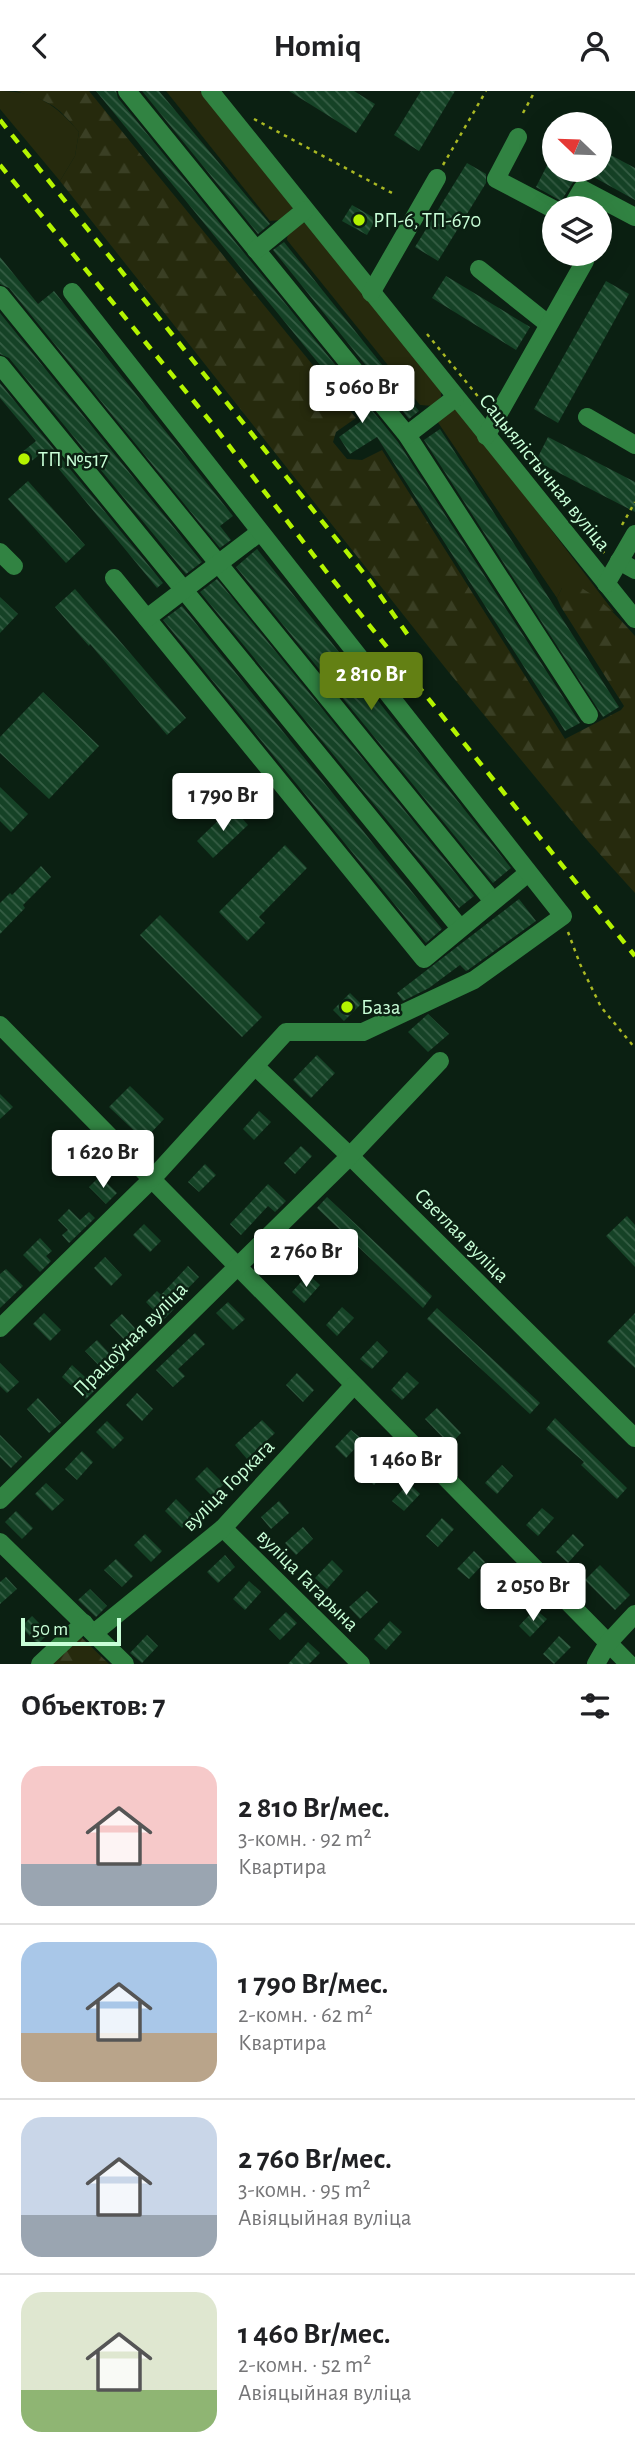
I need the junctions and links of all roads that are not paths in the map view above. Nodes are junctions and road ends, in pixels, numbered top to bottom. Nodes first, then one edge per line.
1 (127, 91) edge
2 (210, 91) edge
3 (518, 137) dead end
4 (436, 177) road end
5 (578, 196) edge
6 (595, 196) edge
7 (542, 203) edge
8 (612, 205) edge
9 (305, 210) junction
10 (635, 217) edge
11 (256, 250) junction
12 (582, 266) edge
13 (478, 269) dead end
14 (72, 292) dead end
15 (372, 293) junction
16 (0, 295) edge
17 (548, 324) junction
18 (0, 365) edge
19 (455, 398) junction
20 (587, 417) dead end
21 (407, 435) junction
22 (486, 436) junction
23 (635, 445) edge
24 (260, 532) junction
25 (635, 534) edge
26 (0, 552) edge
27 (219, 563) junction
28 (14, 566) dead end
29 (623, 566) edge
30 (114, 577) dead end
31 (606, 584) junction
32 (184, 590) junction
33 (147, 618) junction
34 (635, 619) edge
35 (589, 715) dead end
36 (528, 873) junction
37 (493, 901) junction
38 (460, 928) junction
39 (0, 1025) edge
40 (440, 1061) dead end
41 (255, 1066) junction
42 (350, 1156) junction
43 (152, 1179) junction
44 (236, 1266) junction
45 (0, 1328) edge
46 (353, 1386) junction
47 (635, 1438) edge
48 (0, 1500) edge
49 (223, 1528) junction
50 (0, 1542) edge
51 (635, 1614) edge
52 (89, 1628) junction
53 (608, 1643) junction
54 (40, 1664) edge
55 (125, 1664) edge
56 (361, 1664) edge
57 (596, 1664) edge
58 (629, 1664) edge

1 - 11 street
2 - 9 street, Сацыялістычная вуліца
3 - 7 street
4 - 15 street
5 - 6 street
8 - 10 street
9 - 11 street
9 - 15 street, Сацыялістычная вуліца
11 - 21 street
12 - 17 street
13 - 17 street
14 - 24 street
15 - 19 street, Сацыялістычная вуліца
16 - 27 street
17 - 22 street
18 - 32 street
19 - 21 street
19 - 22 street, Сацыялістычная вуліца
20 - 23 street
21 - 35 street
22 - 31 street, Сацыялістычная вуліца
24 - 27 street
24 - 36 street
25 - 29 street
26 - 28 street
27 - 32 street
27 - 37 street
29 - 31 street
30 - 33 street
31 - 34 street, Сацыялістычная вуліца
32 - 33 street
32 - 38 street
33 - 38 street
36 - 37 street
36 - 41 street
37 - 38 street
39 - 43 street
40 - 42 street, Працоўная вуліца
41 - 42 street, Светлая вуліца
41 - 43 street
42 - 44 street, Працоўная вуліца
42 - 47 street, Светлая вуліца
43 - 44 street
43 - 45 street
44 - 46 street
44 - 48 street, Працоўная вуліца
46 - 49 street, вуліца Горкага
46 - 53 street
49 - 52 street, вуліца Горкага
49 - 56 street, вуліца Гагарына
50 - 52 street
51 - 53 street
52 - 54 street, вуліца Горкага
52 - 55 street
53 - 57 street
53 - 58 street

